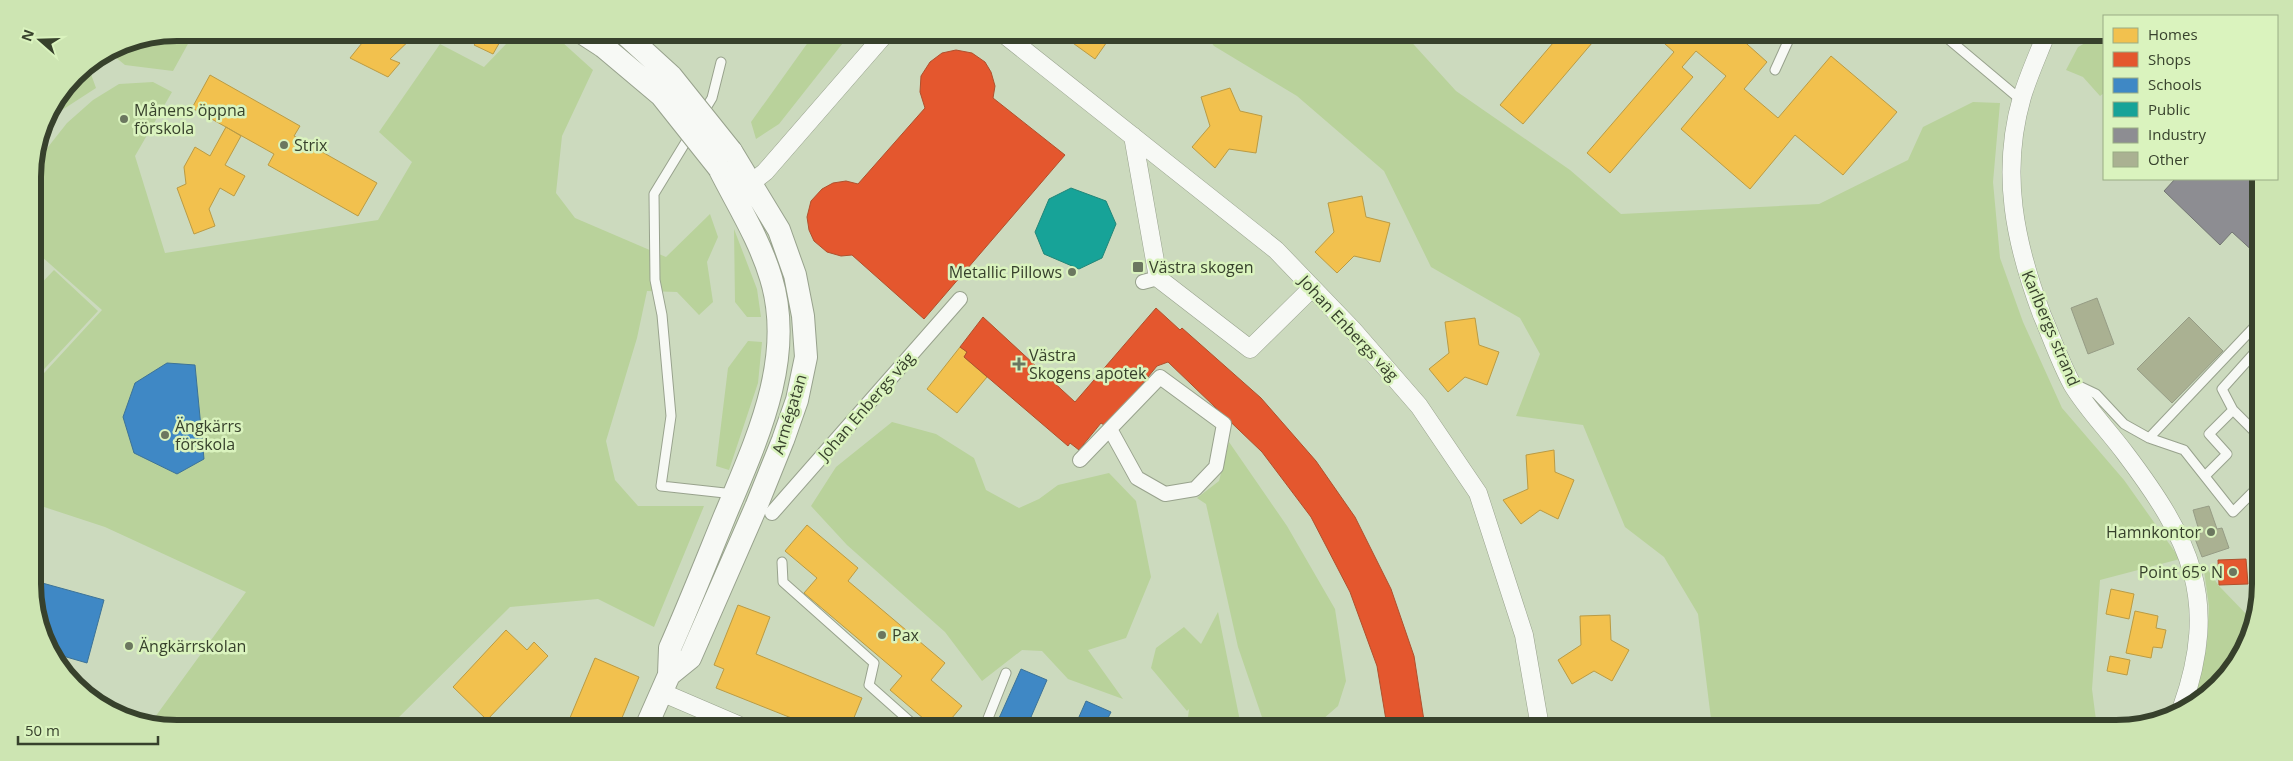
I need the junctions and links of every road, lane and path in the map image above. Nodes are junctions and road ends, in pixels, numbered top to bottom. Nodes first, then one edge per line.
1 (595, 41) edge
2 (632, 41) edge
3 (879, 41) edge
4 (1013, 41) edge
5 (1788, 41) edge
6 (1951, 41) edge
7 (2043, 41) edge
8 (720, 62) dead end
9 (1775, 70) dead end
10 (2021, 100) junction
11 (1133, 136) junction
12 (725, 159) junction
13 (742, 190) junction
14 (1312, 288) junction
15 (960, 299) dead end
16 (2252, 329) edge
17 (2252, 356) edge
18 (2072, 383) junction
19 (2232, 410) junction
20 (1110, 429) junction
21 (2252, 430) edge
22 (2149, 438) junction
23 (1080, 460) dead end
24 (2205, 476) junction
25 (2252, 493) edge
26 (734, 494) junction
27 (772, 513) dead end
28 (782, 562) dead end
29 (1006, 673) dead end
30 (665, 683) junction
31 (2184, 702) edge
32 (1539, 719) edge
33 (649, 720) edge
34 (729, 720) edge
35 (908, 720) edge
36 (987, 720) edge

1 - 12 street, Armégatan, bridge
2 - 12 street, Armégatan, bridge
3 - 13 street
4 - 11 street, Johan Enbergs väg
5 - 9 lane
6 - 10 lane
7 - 10 street, Karlbergs strand
8 - 26 lane
10 - 18 street, Karlbergs strand
11 - 14 street, Johan Enbergs väg
11 - 14 street
12 - 13 street, Armégatan
13 - 26 street, Armégatan
13 - 30 street, Armégatan
14 - 32 street, Johan Enbergs väg
15 - 27 street, Johan Enbergs väg
16 - 22 lane
17 - 19 lane
18 - 22 lane
18 - 31 street, Karlbergs strand
19 - 21 lane
19 - 24 lane
20 - 20 street
20 - 23 street
22 - 24 lane
24 - 25 lane
26 - 30 street, Armégatan
28 - 35 lane
29 - 36 lane
30 - 33 street, Armégatan
30 - 34 street

